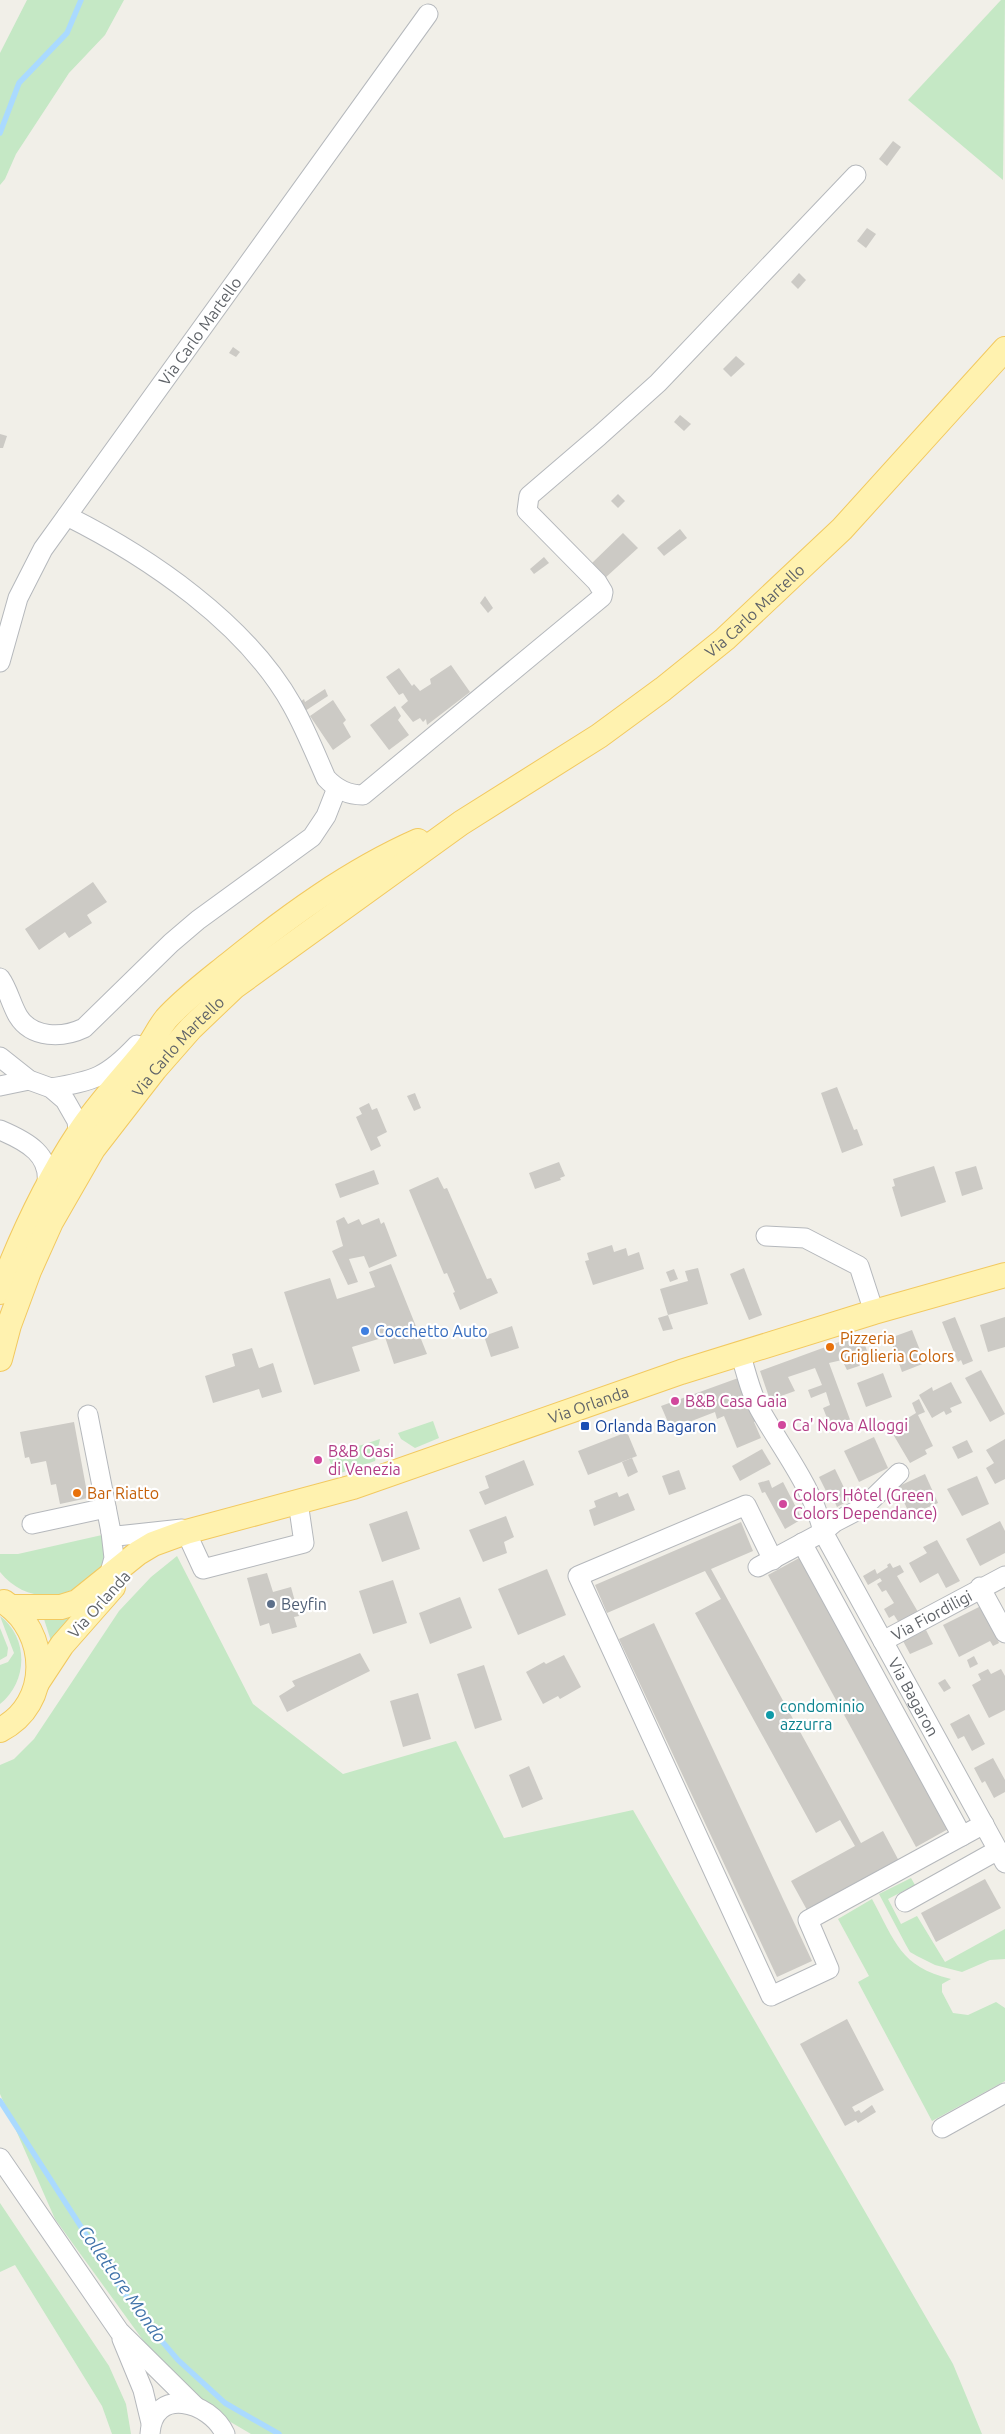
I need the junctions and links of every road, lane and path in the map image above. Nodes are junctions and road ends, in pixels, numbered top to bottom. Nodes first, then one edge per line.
1 (428, 14) dead end
2 (856, 175) dead end
3 (1005, 349) edge
4 (66, 516) junction
5 (0, 662) edge
6 (337, 788) junction
7 (461, 823) junction
8 (0, 978) edge
9 (166, 1020) junction
10 (11, 1068) edge
11 (0, 1086) edge
12 (51, 1088) junction
13 (79, 1133) junction
14 (5, 1135) edge
15 (46, 1189) junction
16 (766, 1236) dead end
17 (1005, 1275) edge
18 (0, 1292) edge
19 (874, 1312) junction
20 (740, 1353) junction
21 (0, 1354) edge
22 (0, 1358) edge
23 (88, 1415) dead end
24 (899, 1473) dead end
25 (298, 1502) junction
26 (106, 1508) junction
27 (32, 1524) dead end
28 (111, 1532) junction
29 (186, 1532) junction
30 (823, 1532) junction
31 (802, 1543) junction
32 (110, 1576) junction
33 (1005, 1576) edge
34 (980, 1587) junction
35 (4, 1600) edge
36 (1005, 1633) edge
37 (883, 1641) junction
38 (37, 1683) junction
39 (0, 1730) edge
40 (984, 1824) junction
41 (962, 1836) junction
42 (1001, 1857) edge
43 (914, 1862) junction
44 (928, 1889) junction
45 (905, 1902) dead end
46 (1005, 2093) edge
47 (942, 2128) dead end
48 (0, 2158) edge
49 (119, 2330) junction
50 (195, 2406) junction
51 (151, 2429) edge
52 (228, 2432) edge

1 - 4 street, Via Carlo Martello
2 - 6 street
3 - 7 main road, Via Carlo Martello
4 - 5 street, Via Carlo Martello
4 - 6 street
6 - 8 street
7 - 9 main road, Via Carlo Martello
7 - 22 main road, Via Carlo Martello
9 - 12 street, Via Carlo Martello
9 - 13 main road, Via Carlo Martello
10 - 11 street, Via Carlo Martello
10 - 12 street, Via Carlo Martello
12 - 13 street, Via Carlo Martello
13 - 15 main road, Via Carlo Martello
13 - 21 street, Via Carlo Martello
14 - 15 street
15 - 18 main road, Via Carlo Martello
16 - 19 street
17 - 19 main road, Via Orlanda
19 - 20 main road, Via Orlanda
20 - 25 main road, Via Orlanda
20 - 30 street, Via Bagaron
23 - 26 street
24 - 30 street
25 - 29 main road, Via Orlanda
25 - 29 street
26 - 27 street
26 - 28 street
28 - 29 street
28 - 32 street
29 - 32 main road, Via Orlanda
29 - 38 main road, Via Orlanda
30 - 31 street
30 - 37 street, Via Bagaron
31 - 41 street
31 - 43 street
32 - 35 main road, Via Orlanda
33 - 34 street, Via Fiordiligi
34 - 36 street, Via Fiordiligi
34 - 37 street, Via Fiordiligi
35 - 38 main road
37 - 40 street, Via Bagaron
38 - 39 main road
40 - 41 street
40 - 42 street, Via Bagaron
41 - 43 street
42 - 44 street
43 - 44 street
44 - 45 street
46 - 47 street
48 - 49 street
49 - 50 street
49 - 51 street
50 - 51 street
50 - 52 street

